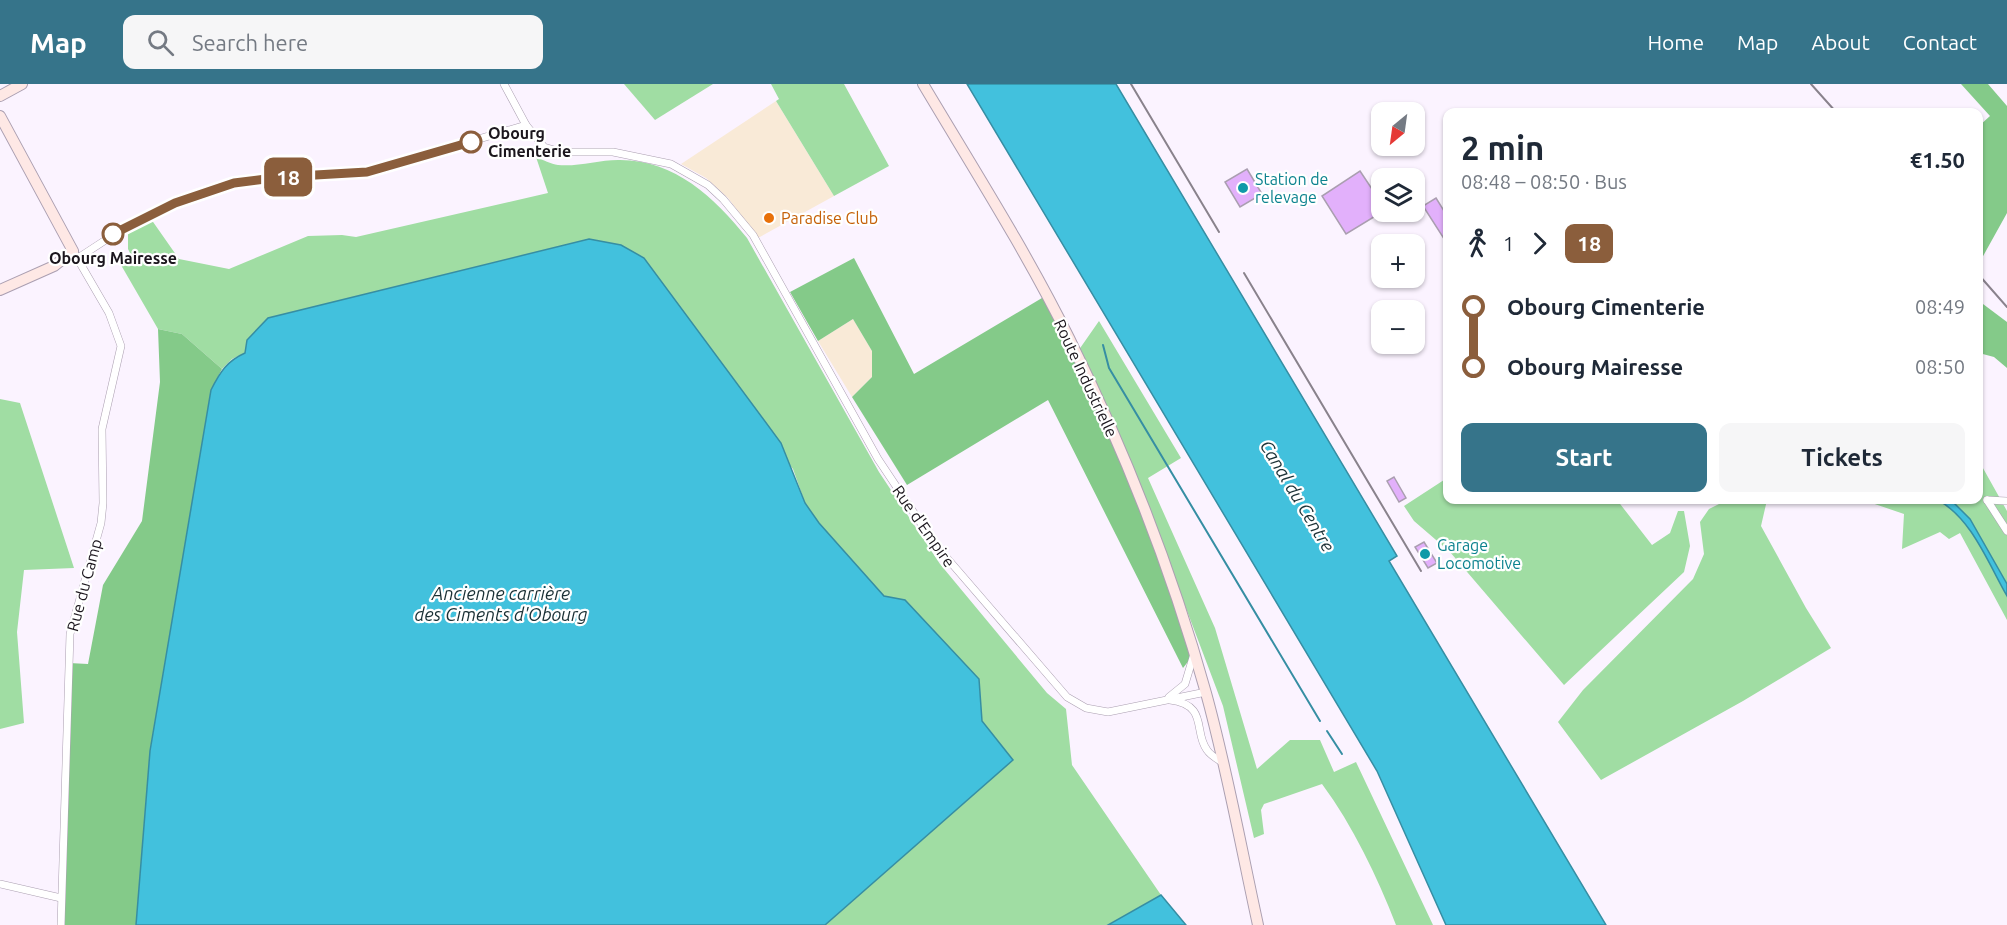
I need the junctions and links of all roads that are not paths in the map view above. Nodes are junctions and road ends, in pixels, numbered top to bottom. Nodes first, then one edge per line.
1 (22, 84) edge
2 (504, 84) edge
3 (923, 84) edge
4 (0, 96) edge
5 (0, 116) edge
6 (526, 125) junction
7 (76, 255) junction
8 (0, 290) edge
9 (2007, 501) edge
10 (2007, 531) edge
11 (1194, 654) junction
12 (1206, 693) junction
13 (1164, 699) junction
14 (1225, 764) junction
15 (0, 884) edge
16 (62, 898) junction
17 (61, 925) edge
18 (1258, 925) edge

1 - 4 main road
2 - 6 street, Rue d'Empire
3 - 11 main road, Route Industrielle
5 - 7 main road
6 - 7 street
6 - 13 street, Rue d'Empire
7 - 8 main road
7 - 16 street, Rue du Camp
9 - 10 street
11 - 12 main road, Route Industrielle
11 - 13 street
12 - 13 street, Rue d'Empire
12 - 14 main road
13 - 14 street
14 - 18 main road
15 - 16 street
16 - 17 street, Rue du Camp

